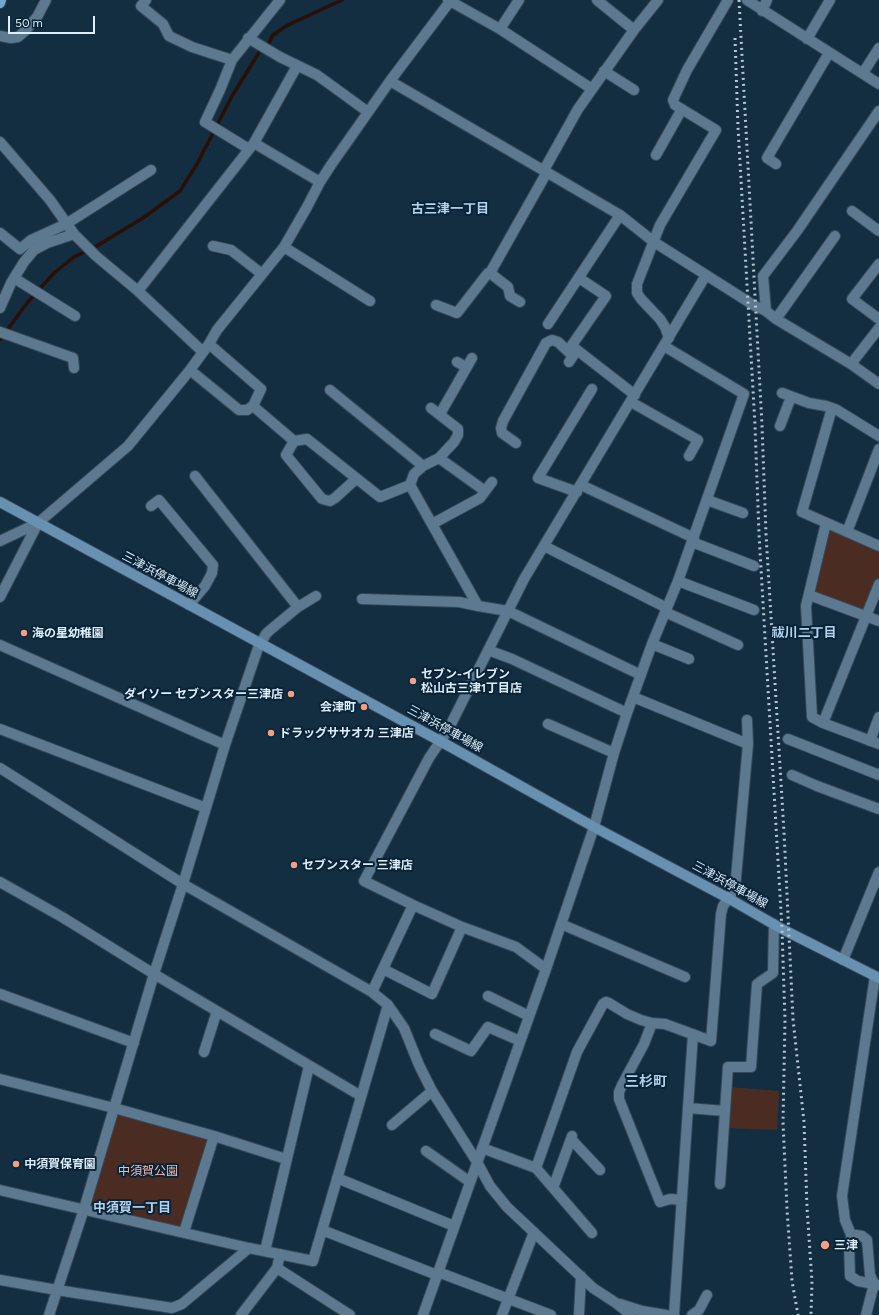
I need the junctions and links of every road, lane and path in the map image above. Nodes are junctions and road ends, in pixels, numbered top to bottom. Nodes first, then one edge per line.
1 (1, 0) edge
2 (46, 0) edge
3 (146, 0) edge
4 (280, 0) edge
5 (519, 0) edge
6 (597, 0) edge
7 (658, 0) edge
8 (728, 0) edge
9 (747, 0) edge
10 (767, 0) edge
11 (830, 0) edge
12 (449, 1) edge
13 (0, 3) edge
14 (762, 11) junction
15 (500, 30) junction
16 (634, 30) junction
17 (0, 36) edge
18 (248, 38) junction
19 (807, 39) junction
20 (879, 48) edge
21 (830, 53) junction
22 (232, 60) junction
23 (297, 66) junction
24 (604, 71) junction
25 (862, 73) junction
26 (390, 81) junction
27 (879, 84) edge
28 (592, 89) junction
29 (634, 90) dead end
30 (682, 109) junction
31 (879, 111) edge
32 (368, 112) junction
33 (0, 142) edge
34 (252, 146) junction
35 (656, 155) dead end
36 (776, 164) dead end
37 (151, 170) dead end
38 (546, 171) junction
39 (320, 182) junction
40 (852, 212) dead end
41 (620, 215) junction
42 (66, 224) junction
43 (879, 231) edge
44 (0, 233) edge
45 (74, 234) junction
46 (835, 236) dead end
47 (654, 242) junction
48 (213, 246) dead end
49 (284, 247) junction
50 (879, 264) edge
51 (490, 273) junction
52 (262, 274) junction
53 (706, 275) junction
54 (14, 278) junction
55 (578, 278) junction
56 (138, 291) junction
57 (370, 301) dead end
58 (520, 302) dead end
59 (436, 305) dead end
60 (0, 308) edge
61 (766, 311) junction
62 (74, 316) dead end
63 (776, 319) junction
64 (879, 319) edge
65 (548, 324) dead end
66 (879, 328) edge
67 (0, 332) edge
68 (666, 342) junction
69 (206, 348) junction
70 (573, 356) junction
71 (472, 358) dead end
72 (457, 362) dead end
73 (851, 364) junction
74 (466, 367) junction
75 (74, 368) dead end
76 (190, 370) junction
77 (879, 384) edge
78 (592, 389) dead end
79 (330, 390) dead end
80 (633, 399) junction
81 (254, 406) junction
82 (431, 408) dead end
83 (832, 408) junction
84 (440, 414) junction
85 (780, 426) dead end
86 (879, 436) edge
87 (294, 441) junction
88 (516, 443) dead end
89 (879, 449) edge
90 (689, 456) dead end
91 (439, 458) junction
92 (423, 466) junction
93 (195, 476) dead end
94 (356, 478) junction
95 (492, 482) dead end
96 (410, 485) junction
97 (579, 489) junction
98 (486, 491) junction
99 (707, 500) junction
100 (0, 502) edge
101 (151, 506) dead end
102 (743, 514) dead end
103 (38, 523) junction
104 (826, 523) junction
105 (432, 524) junction
106 (847, 532) junction
107 (693, 540) junction
108 (0, 541) edge
109 (544, 546) junction
110 (879, 546) edge
111 (754, 566) dead end
112 (678, 581) junction
113 (879, 584) edge
114 (809, 595) junction
115 (0, 596) edge
116 (316, 596) dead end
117 (362, 599) dead end
118 (189, 606) junction
119 (478, 606) junction
120 (298, 607) junction
121 (666, 610) junction
122 (754, 610) dead end
123 (508, 611) junction
124 (866, 616) junction
125 (879, 621) edge
126 (260, 644) junction
127 (652, 644) junction
128 (0, 645) edge
129 (738, 645) dead end
130 (488, 650) junction
131 (689, 659) dead end
132 (641, 675) junction
133 (633, 697) junction
134 (626, 713) junction
135 (879, 717) edge
136 (747, 720) dead end
137 (823, 723) junction
138 (548, 724) dead end
139 (0, 729) edge
140 (788, 739) dead end
141 (440, 741) junction
142 (874, 743) edge
143 (748, 744) junction
144 (225, 745) junction
145 (614, 753) junction
146 (0, 768) edge
147 (792, 775) dead end
148 (879, 775) edge
149 (206, 808) junction
150 (879, 809) edge
151 (594, 827) junction
152 (879, 872) edge
153 (0, 882) edge
154 (183, 884) junction
155 (728, 898) junction
156 (413, 905) junction
157 (561, 924) junction
158 (774, 924) junction
159 (462, 927) junction
160 (844, 960) junction
161 (383, 969) junction
162 (546, 969) junction
163 (154, 974) junction
164 (686, 977) dead end
165 (877, 977) edge
166 (372, 992) junction
167 (0, 994) edge
168 (488, 996) dead end
169 (388, 1005) junction
170 (217, 1011) junction
171 (529, 1016) junction
172 (652, 1023) junction
173 (435, 1034) dead end
174 (693, 1034) junction
175 (520, 1041) junction
176 (134, 1043) junction
177 (204, 1052) dead end
178 (309, 1066) junction
179 (0, 1079) edge
180 (432, 1090) junction
181 (361, 1096) junction
182 (114, 1108) junction
183 (688, 1108) junction
184 (725, 1112) junction
185 (392, 1125) dead end
186 (214, 1136) junction
187 (482, 1148) junction
188 (426, 1151) dead end
189 (286, 1159) junction
190 (477, 1162) junction
191 (536, 1168) junction
192 (600, 1170) dead end
193 (337, 1178) junction
194 (470, 1182) junction
195 (720, 1184) dead end
196 (553, 1188) junction
197 (0, 1190) edge
198 (682, 1200) junction
199 (84, 1209) junction
200 (454, 1226) junction
201 (322, 1230) junction
202 (184, 1232) junction
203 (534, 1232) junction
204 (592, 1233) dead end
205 (852, 1237) junction
206 (249, 1248) junction
207 (265, 1251) junction
208 (280, 1254) junction
209 (276, 1268) junction
210 (437, 1274) junction
211 (581, 1276) junction
212 (0, 1280) edge
213 (876, 1284) edge
214 (57, 1290) junction
215 (707, 1295) dead end
216 (509, 1299) junction
217 (616, 1303) junction
218 (48, 1315) edge
219 (241, 1315) edge
220 (350, 1315) edge
221 (422, 1315) edge
222 (502, 1315) edge
223 (551, 1315) edge
224 (579, 1315) edge
225 (631, 1315) edge
226 (666, 1315) edge
227 (674, 1315) edge
228 (692, 1315) edge
229 (866, 1315) edge

1 - 13 main road
2 - 17 street
3 - 22 street
4 - 18 street
5 - 15 street
6 - 16 street
7 - 16 street
8 - 30 street
9 - 14 street
10 - 14 street
11 - 19 street
12 - 15 street
12 - 26 street
14 - 19 street
15 - 28 street
16 - 24 street
18 - 22 street
18 - 23 street
19 - 21 street
20 - 25 street
21 - 25 street
21 - 36 street
22 - 34 street
23 - 32 street
23 - 34 street
24 - 28 street
24 - 29 street
25 - 27 street
26 - 32 street
26 - 38 street
28 - 38 street
30 - 35 street
30 - 47 street
31 - 61 street
32 - 39 street
33 - 42 street
34 - 39 street
34 - 56 street
37 - 42 street
38 - 41 street
38 - 51 street
39 - 49 street
40 - 43 street
41 - 47 street
41 - 55 street
42 - 44 street
42 - 45 street
45 - 54 street
45 - 56 street
46 - 63 street
47 - 53 street
47 - 68 street
48 - 52 street
49 - 52 street
49 - 57 street
50 - 64 street
51 - 58 street
51 - 59 street
52 - 69 street
53 - 61 street
53 - 68 street
54 - 60 street
54 - 62 street
55 - 65 street
55 - 70 street
56 - 69 street
61 - 63 street
63 - 73 street
66 - 73 street
67 - 75 street
68 - 80 street
68 - 99 street
69 - 76 street
69 - 81 street
70 - 80 street
70 - 88 street
71 - 74 street
72 - 74 street
73 - 77 street
74 - 84 street
76 - 81 street
76 - 103 street
78 - 97 street
79 - 92 street
80 - 90 street
80 - 97 street
81 - 87 street
82 - 84 street
83 - 85 street
83 - 86 street
83 - 104 street
84 - 91 street
87 - 94 street
87 - 94 street
89 - 106 street
91 - 92 street
91 - 98 street
92 - 96 street
93 - 120 street
94 - 96 street
95 - 98 street
96 - 105 street
97 - 107 street
97 - 109 street
98 - 105 street
99 - 102 street
99 - 107 street
100 - 103 main road, 三津浜停車場線
101 - 118 street
103 - 108 street
103 - 115 street
103 - 118 main road, 三津浜停車場線
104 - 106 street
104 - 114 street
105 - 119 street
106 - 110 street
107 - 111 street
107 - 112 street
109 - 121 street
109 - 123 street
112 - 121 street
112 - 122 street
113 - 124 street
114 - 124 street
114 - 137 street
116 - 120 street
117 - 119 street
118 - 126 main road, 三津浜停車場線
119 - 123 street
120 - 126 street
121 - 127 street
121 - 129 street
123 - 130 street
123 - 132 street
124 - 125 street
124 - 137 street
126 - 141 main road, 三津浜停車場線
126 - 144 street
127 - 131 street
127 - 132 street
128 - 144 street
130 - 134 street
130 - 141 street
132 - 133 street
133 - 134 street
133 - 143 street
134 - 145 street
135 - 142 street
136 - 143 street
137 - 142 street
138 - 145 street
139 - 149 street
140 - 148 street
141 - 151 main road, 三津浜停車場線
141 - 156 street
143 - 155 street
144 - 149 street
145 - 151 street
146 - 154 street
147 - 150 street
149 - 154 street
151 - 155 main road, 三津浜停車場線
151 - 157 street
152 - 160 street
153 - 163 street
154 - 163 street
154 - 166 street
155 - 158 main road, 三津浜停車場線
155 - 174 street
156 - 159 street
156 - 161 street
157 - 162 street
157 - 164 street
158 - 160 main road, 三津浜停車場線
158 - 184 street
159 - 161 street
159 - 162 street
160 - 165 main road, 三津浜停車場線
161 - 166 street
162 - 171 street
163 - 170 street
163 - 176 street
165 - 205 street
166 - 169 street
167 - 176 street
168 - 171 street
169 - 180 street
169 - 181 street
170 - 177 street
170 - 178 street
171 - 175 street
172 - 174 street
172 - 191 street
172 - 198 street
173 - 175 street
174 - 183 street
175 - 187 street
176 - 182 street
178 - 181 street
178 - 189 street
179 - 182 street
180 - 185 street
180 - 190 street
181 - 193 street
182 - 186 street
182 - 199 street
183 - 184 street
183 - 198 street
184 - 195 street
186 - 189 street
186 - 202 street
187 - 190 street
187 - 191 street
188 - 194 street
189 - 207 street
190 - 194 street
190 - 203 street
191 - 196 street
192 - 196 street
193 - 200 street
193 - 201 street
194 - 200 street
196 - 204 street
197 - 199 street
198 - 227 street
199 - 202 street
199 - 214 street
200 - 210 street
201 - 208 street
201 - 210 street
202 - 206 street
203 - 211 street
203 - 216 street
205 - 213 street
205 - 213 street
206 - 207 street
206 - 214 street
207 - 208 street
208 - 209 street
209 - 219 street
209 - 220 street
210 - 216 street
210 - 221 street
211 - 217 street
211 - 224 street
212 - 214 street
213 - 229 street
214 - 218 street
215 - 228 street
216 - 222 street
216 - 223 street
217 - 225 street
217 - 226 street

